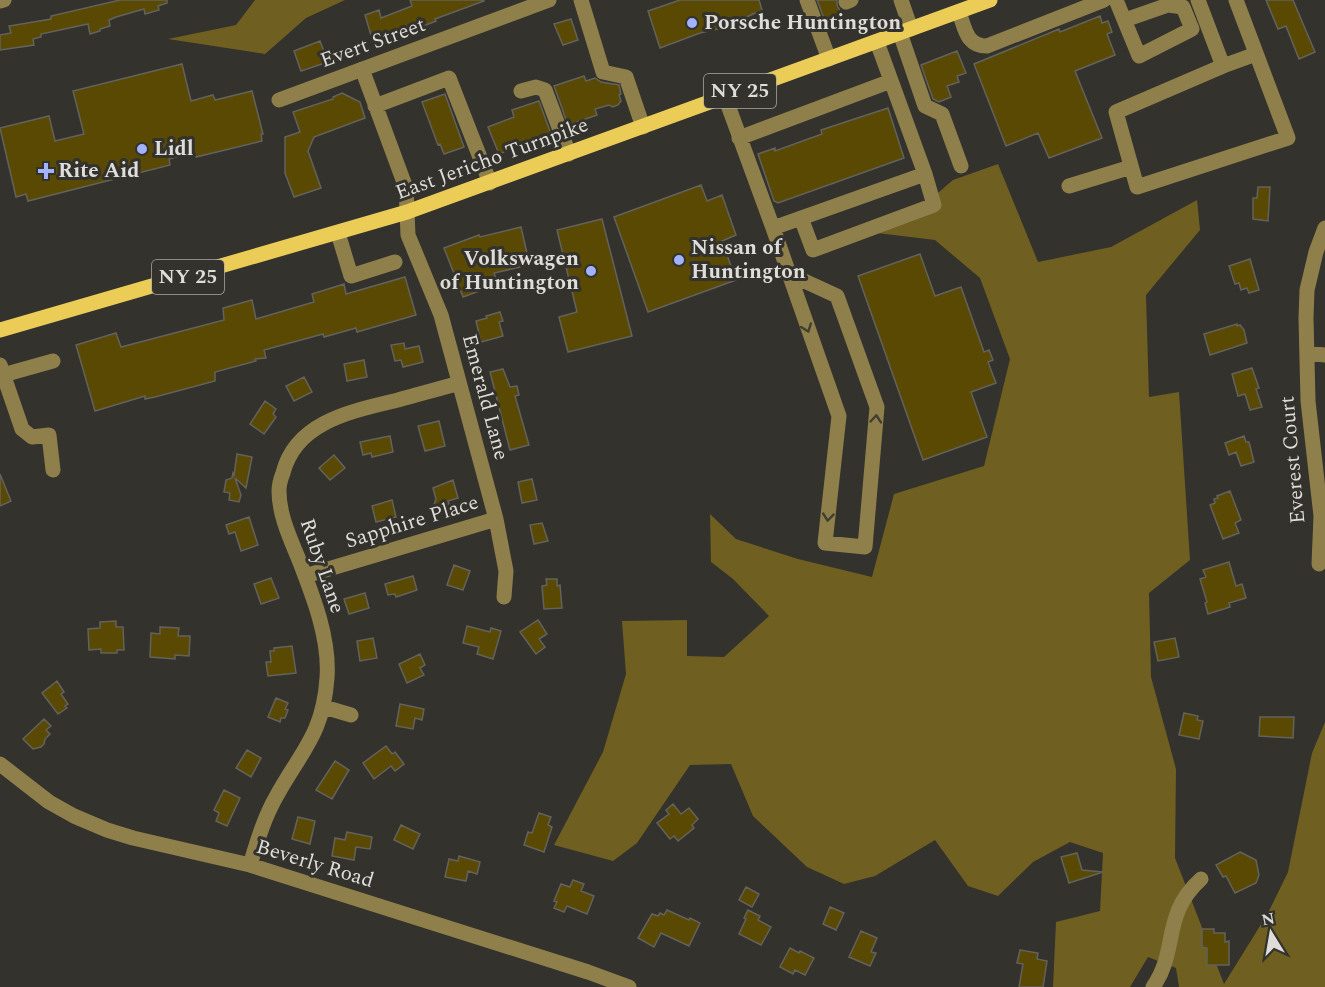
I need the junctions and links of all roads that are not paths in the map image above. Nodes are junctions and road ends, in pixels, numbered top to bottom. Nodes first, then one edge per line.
1 (4, 0) edge
2 (549, 0) edge
3 (581, 0) edge
4 (807, 0) edge
5 (901, 0) edge
6 (990, 0) edge
7 (1104, 0) edge
8 (1116, 0) edge
9 (1199, 0) edge
10 (1236, 0) edge
11 (0, 1) edge
12 (959, 12) junction
13 (1125, 20) dead end
14 (906, 31) junction
15 (877, 42) junction
16 (1256, 54) junction
17 (829, 58) junction
18 (1223, 66) junction
19 (362, 69) junction
20 (891, 81) junction
21 (521, 91) dead end
22 (725, 97) junction
23 (279, 100) dead end
24 (375, 106) junction
25 (643, 127) junction
26 (739, 138) junction
27 (569, 154) junction
28 (961, 166) dead end
29 (1131, 167) junction
30 (925, 174) junction
31 (490, 183) junction
32 (1069, 186) dead end
33 (407, 212) junction
34 (801, 218) junction
35 (772, 228) junction
36 (1325, 228) edge
37 (338, 233) junction
38 (395, 262) dead end
39 (787, 273) junction
40 (0, 330) edge
41 (1308, 353) junction
42 (1325, 355) edge
43 (53, 361) dead end
44 (2, 370) edge
45 (459, 383) junction
46 (53, 470) dead end
47 (496, 519) junction
48 (1319, 564) dead end
49 (305, 576) junction
50 (504, 597) dead end
51 (324, 707) junction
52 (351, 715) dead end
53 (0, 764) edge
54 (250, 865) junction
55 (1202, 879) dead end
56 (628, 987) edge
57 (1153, 987) edge

1 - 11 street
2 - 19 street, Evert Street
3 - 25 street
4 - 17 street
5 - 14 street
6 - 12 main road, East Jericho Turnpike / NY 25
7 - 12 street
8 - 13 street
9 - 18 street
10 - 16 street
12 - 14 main road, East Jericho Turnpike / NY 25
14 - 15 main road, East Jericho Turnpike / NY 25
14 - 28 street
15 - 17 main road, East Jericho Turnpike / NY 25
15 - 20 street
16 - 18 street
16 - 29 street
17 - 22 main road, East Jericho Turnpike / NY 25
18 - 29 street
19 - 23 street, Evert Street
19 - 24 street, Emerald Lane
20 - 26 street
20 - 30 street
21 - 27 street
22 - 25 main road, East Jericho Turnpike / NY 25
22 - 26 street
24 - 31 street
24 - 33 street, Emerald Lane
25 - 27 main road, East Jericho Turnpike / NY 25
26 - 35 street
27 - 31 main road, East Jericho Turnpike / NY 25
29 - 32 street
30 - 34 street
30 - 34 street
31 - 33 main road, East Jericho Turnpike / NY 25
33 - 37 main road, East Jericho Turnpike / NY 25
33 - 45 street, Emerald Lane
34 - 35 street
35 - 39 street
36 - 41 street, Everest Court
37 - 38 street
37 - 40 main road, East Jericho Turnpike / NY 25
39 -> 39 street
41 - 42 street
41 - 48 street, Everest Court
43 - 44 street
44 - 46 street
45 - 47 street, Emerald Lane
45 - 49 street, Ruby Lane
47 - 49 street, Sapphire Place
47 - 50 street, Emerald Lane
49 - 51 street, Ruby Lane
51 - 52 street
51 - 54 street, Ruby Lane
53 - 54 street, Beverly Road
54 - 56 street, Beverly Road
55 - 57 street

